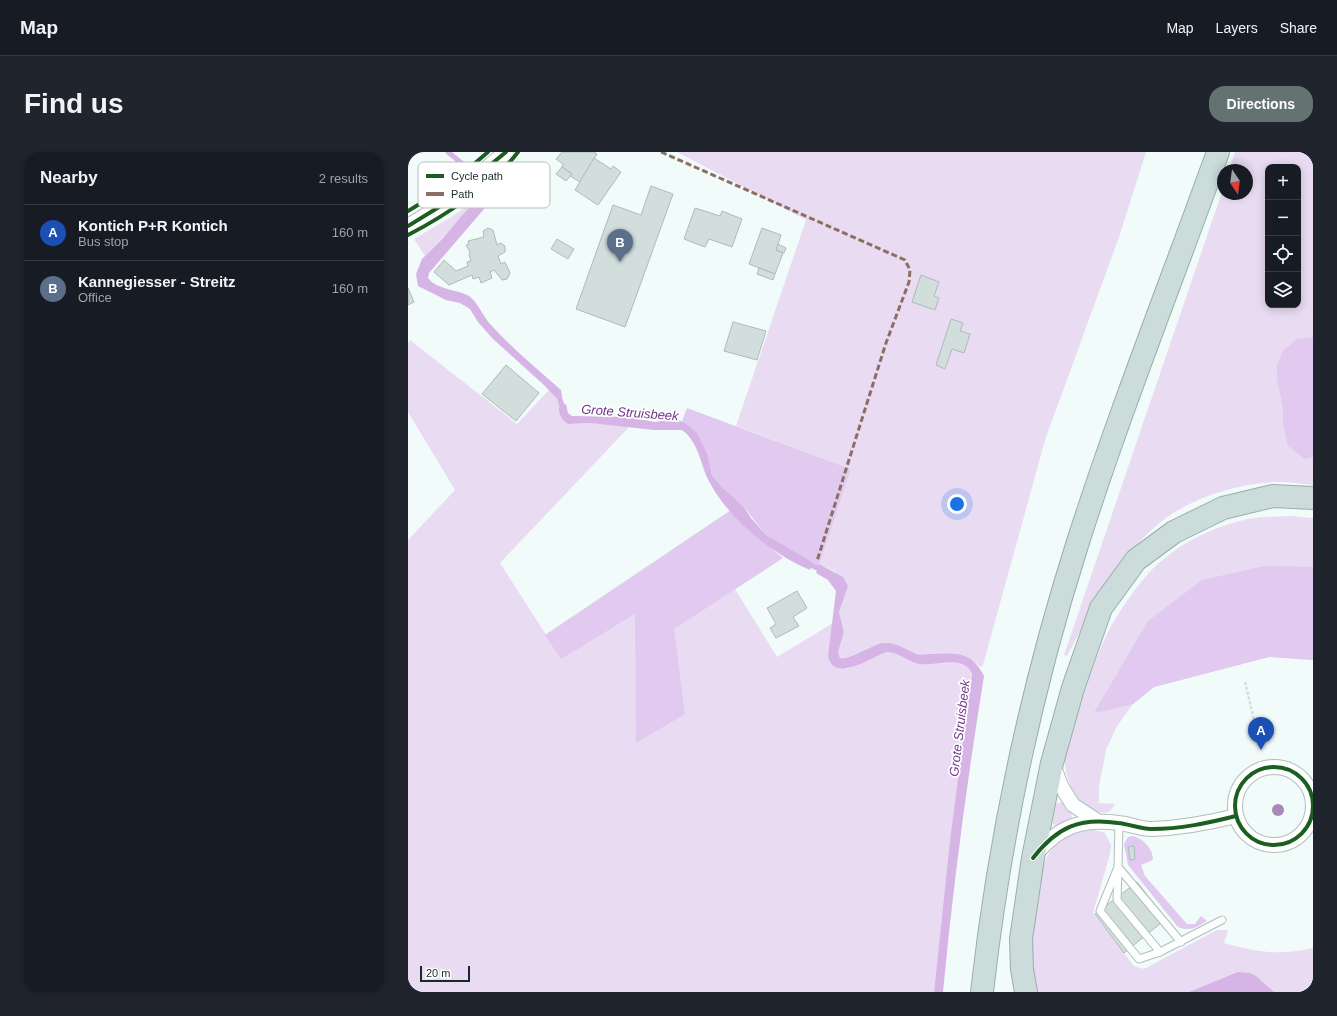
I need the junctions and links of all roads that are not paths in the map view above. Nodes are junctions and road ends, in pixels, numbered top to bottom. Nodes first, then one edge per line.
1 (506, 152) edge
2 (1218, 152) edge
3 (494, 162) edge
4 (437, 208) edge
5 (408, 226) edge
6 (1313, 498) edge
7 (1052, 763) junction
8 (1313, 799) edge
9 (1236, 816) junction
10 (1096, 820) junction
11 (1119, 823) junction
12 (1033, 858) junction
13 (1118, 867) junction
14 (1222, 920) dead end
15 (1181, 942) junction
16 (1160, 952) junction
17 (982, 992) edge
18 (1026, 992) edge

1 - 3 street
2 - 17 highway
4 - 5 street
6 - 7 highway
7 - 10 street
7 - 12 highway
8 - 9 street
8 - 9 street
9 - 11 street
10 - 11 street
10 - 12 street
11 - 13 lane
12 - 18 highway
13 - 15 lane
13 - 16 lane
13 - 16 lane
14 - 15 lane
15 - 16 lane

